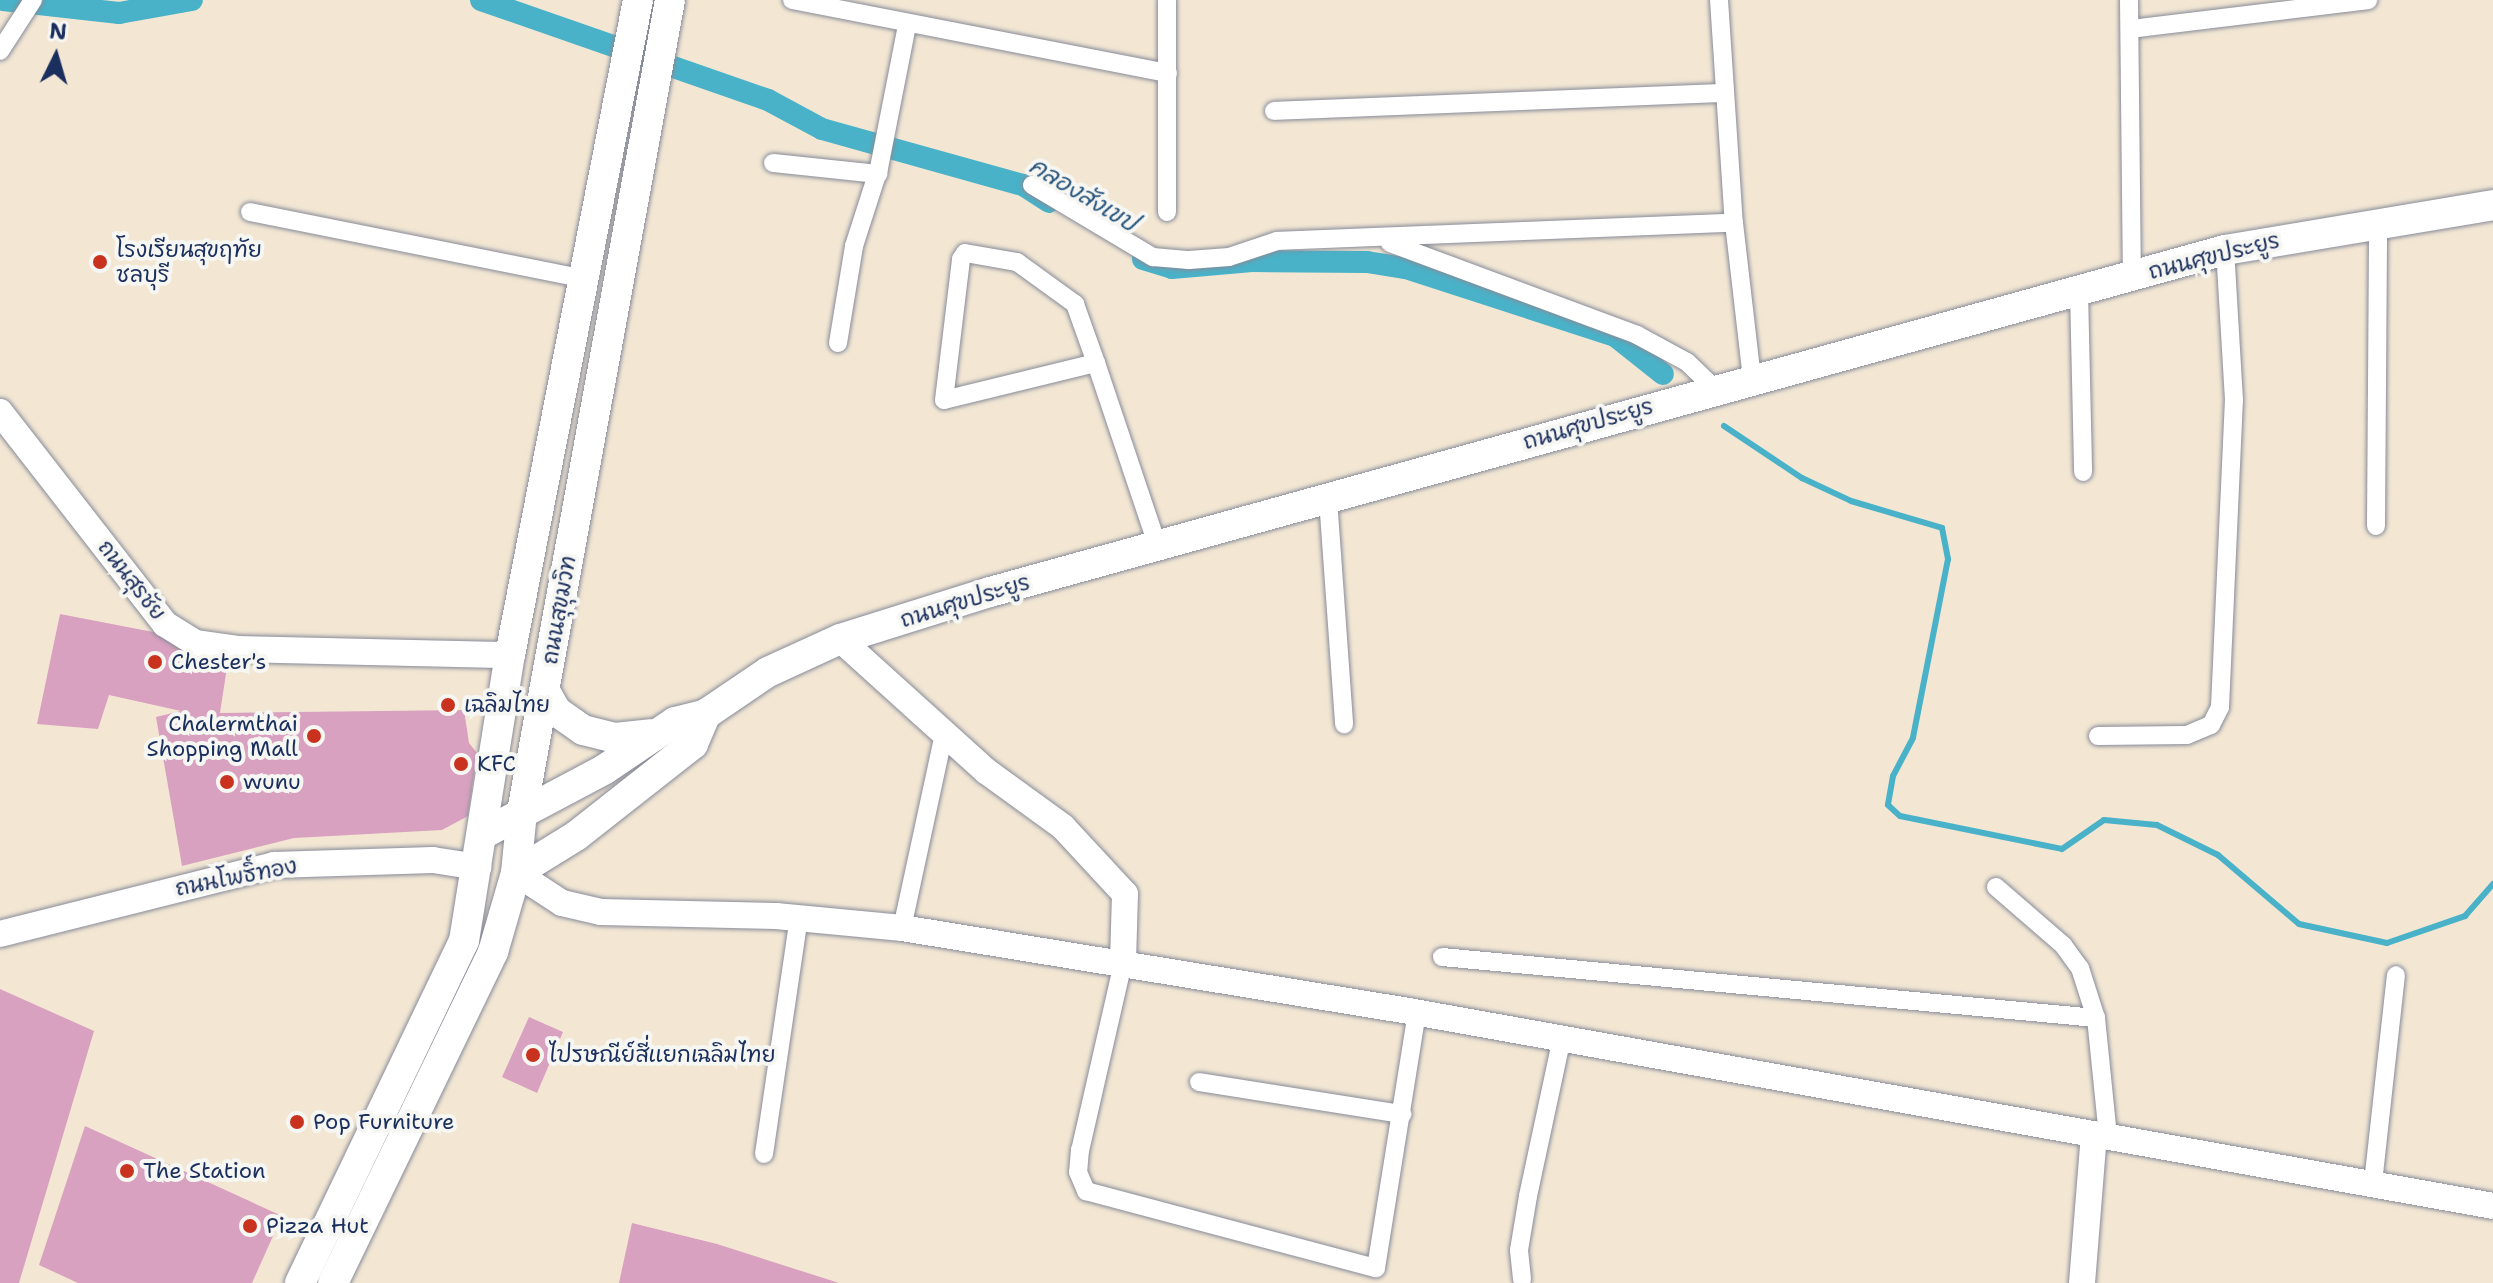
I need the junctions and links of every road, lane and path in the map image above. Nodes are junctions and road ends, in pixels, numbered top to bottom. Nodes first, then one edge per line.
1 (33, 0) edge
2 (670, 0) edge
3 (792, 0) edge
4 (1167, 0) edge
5 (1719, 0) edge
6 (2129, 0) edge
7 (2368, 0) edge
8 (635, 12) edge
9 (907, 25) junction
10 (2130, 29) junction
11 (0, 51) edge
12 (1168, 73) junction
13 (1725, 93) junction
14 (1274, 111) dead end
15 (773, 163) dead end
16 (878, 171) junction
17 (1032, 185) dead end
18 (2493, 205) edge
19 (250, 212) dead end
20 (1167, 212) dead end
21 (2378, 221) junction
22 (1734, 223) junction
23 (1384, 240) junction
24 (2225, 250) junction
25 (2132, 276) junction
26 (585, 279) junction
27 (2079, 291) junction
28 (838, 343) dead end
29 (1096, 363) junction
30 (1752, 379) junction
31 (1715, 389) junction
32 (0, 412) edge
33 (2083, 472) dead end
34 (1328, 499) junction
35 (2376, 526) dead end
36 (1158, 547) junction
37 (840, 639) junction
38 (510, 655) junction
39 (545, 691) junction
40 (706, 714) junction
41 (1344, 724) dead end
42 (658, 732) junction
43 (944, 733) junction
44 (2098, 736) dead end
45 (522, 812) junction
46 (483, 834) junction
47 (478, 867) junction
48 (516, 873) junction
49 (1996, 887) dead end
50 (799, 917) junction
51 (902, 928) junction
52 (0, 934) edge
53 (1442, 957) dead end
54 (1123, 963) junction
55 (2396, 975) dead end
56 (1417, 1013) junction
57 (2096, 1018) junction
58 (1562, 1038) junction
59 (1199, 1082) dead end
60 (1402, 1114) junction
61 (2101, 1135) junction
62 (764, 1154) dead end
63 (2373, 1183) junction
64 (2493, 1206) edge
65 (1522, 1279) dead end
66 (300, 1283) edge
67 (333, 1283) edge
68 (2082, 1283) edge

1 - 11 street
2 - 39 main road, ถนนสุขุมวิท
3 - 9 street
4 - 12 street
5 - 13 street
6 - 10 street
7 - 10 street
8 - 26 main road, ถนนสุขุมวิท
9 - 12 street
9 - 16 street
10 - 25 street
12 - 20 street
13 - 14 street
13 - 22 street
15 - 16 street
16 - 28 street
17 - 23 street
18 - 21 main road, ถนนศุขประยูร
19 - 26 street
21 - 24 main road, ถนนศุขประยูร
21 - 35 street
22 - 23 street
22 - 30 street
23 - 31 street
24 - 25 main road, ถนนศุขประยูร
24 - 44 street
25 - 27 main road, ถนนศุขประยูร
26 - 38 main road, ถนนสุขุมวิท
27 - 30 main road, ถนนศุขประยูร
27 - 33 street
29 - 29 street
29 - 36 street
30 - 31 main road, ถนนศุขประยูร
31 - 34 main road, ถนนศุขประยูร
32 - 38 street, ถนนสุรชัย
34 - 36 main road, ถนนศุขประยูร
34 - 41 street
36 - 37 main road, ถนนศุขประยูร
37 - 40 main road, ถนนศุขประยูร
37 - 43 street
38 - 46 main road, ถนนสุขุมวิท
39 - 42 main road
39 - 45 main road, ถนนสุขุมวิท
40 - 42 main road, ถนนศุขประยูร
40 - 48 main road, ถนนศุขประยูร
42 - 45 main road, ถนนศุขประยูร
43 - 51 street
43 - 54 street
45 - 46 main road, ถนนศุขประยูร
45 - 48 main road, ถนนสุขุมวิท
46 - 47 main road, ถนนสุขุมวิท
47 - 48 main road
47 - 52 street, ถนนโพธิ์ทอง
47 - 66 main road, ถนนสุขุมวิท
48 - 50 street
48 - 67 main road, ถนนสุขุมวิท
49 - 57 street
50 - 51 street
50 - 62 street
51 - 54 street
53 - 57 street
54 - 56 street
54 - 60 street
55 - 63 street
56 - 58 street
56 - 60 street
57 - 61 street
58 - 61 street
58 - 65 street
59 - 60 street
61 - 63 street
61 - 68 street
63 - 64 street

